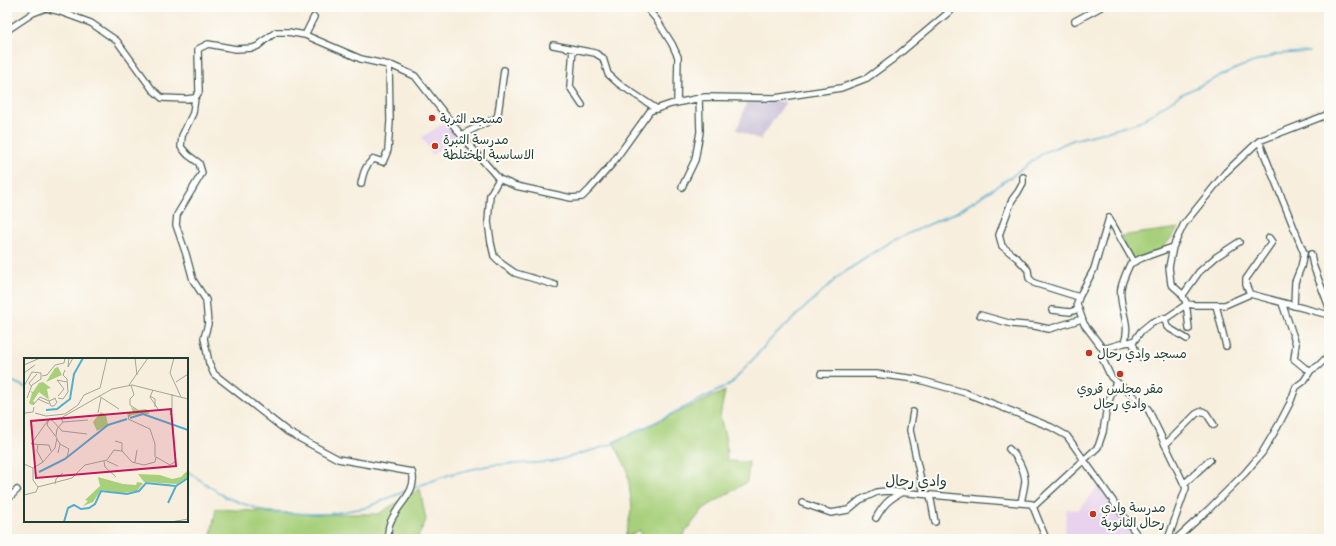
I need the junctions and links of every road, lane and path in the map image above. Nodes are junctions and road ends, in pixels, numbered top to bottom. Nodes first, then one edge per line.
1 (646, 7) edge
2 (955, 7) edge
3 (1101, 7) edge
4 (314, 17) dead end
5 (1075, 21) dead end
6 (7, 31) edge
7 (306, 34) junction
8 (553, 45) dead end
9 (573, 49) junction
10 (389, 66) junction
11 (504, 70) dead end
12 (195, 98) junction
13 (699, 98) junction
14 (677, 103) junction
15 (582, 105) dead end
16 (657, 109) junction
17 (1329, 114) edge
18 (461, 135) junction
19 (1259, 141) junction
20 (1023, 177) dead end
21 (500, 180) junction
22 (361, 184) dead end
23 (682, 187) dead end
24 (1269, 238) dead end
25 (1238, 242) dead end
26 (1173, 247) junction
27 (1311, 254) dead end
28 (1134, 262) junction
29 (555, 285) dead end
30 (1250, 294) junction
31 (1183, 295) junction
32 (1079, 297) junction
33 (1282, 303) junction
34 (1186, 304) junction
35 (1216, 305) junction
36 (1294, 306) junction
37 (1329, 307) edge
38 (1079, 309) junction
39 (1052, 310) dead end
40 (980, 315) dead end
41 (1329, 315) edge
42 (1165, 318) junction
43 (1082, 319) junction
44 (1189, 329) dead end
45 (1187, 339) dead end
46 (1132, 341) junction
47 (1124, 343) junction
48 (1226, 346) dead end
49 (1103, 350) junction
50 (1329, 355) edge
51 (1141, 357) dead end
52 (1311, 370) junction
53 (821, 374) dead end
54 (1116, 382) junction
55 (913, 412) dead end
56 (1214, 425) dead end
57 (1166, 445) junction
58 (1009, 449) dead end
59 (1084, 460) junction
60 (1210, 460) dead end
61 (1184, 484) junction
62 (17, 490) dead end
63 (902, 492) junction
64 (927, 494) junction
65 (7, 500) edge
66 (802, 503) dead end
67 (1021, 503) junction
68 (1033, 507) junction
69 (876, 518) dead end
70 (935, 522) dead end
71 (388, 539) edge
72 (1046, 539) edge
73 (1140, 539) edge
74 (1168, 539) edge
75 (1176, 539) edge

1 - 14 street
2 - 13 street
3 - 5 street
4 - 7 street
6 - 12 street
7 - 10 street
7 - 12 street
8 - 9 street
9 - 15 street
9 - 16 street
10 - 18 street
10 - 22 street
11 - 18 street
12 - 71 street
13 - 14 street
13 - 23 street
14 - 16 street
16 - 21 street
17 - 19 street
18 - 21 street
19 - 26 street
19 - 36 street
20 - 32 street
21 - 29 street
24 - 30 street
25 - 31 street
26 - 28 street
26 - 31 street
27 - 37 street
28 - 32 street
28 - 47 street
30 - 33 street
30 - 35 street
31 - 34 street
32 - 38 street
33 - 36 street
33 - 52 street
34 - 35 street
34 - 42 street
34 - 44 street
35 - 48 street
36 - 41 street
38 - 39 street
38 - 43 street
40 - 43 street
42 - 45 street
42 - 46 street
43 - 49 street
46 - 47 street
46 - 51 street
47 - 49 street
49 - 54 street
50 - 52 street
52 - 75 street
53 - 59 street
54 - 57 street
54 - 59 street
55 - 64 street
56 - 57 street
57 - 61 street
58 - 67 street
59 - 68 street
59 - 73 street
60 - 61 street
61 - 74 street
62 - 65 street
63 - 64 street
63 - 66 street
63 - 69 street
64 - 67 street
64 - 70 street
67 - 68 street
68 - 72 street

